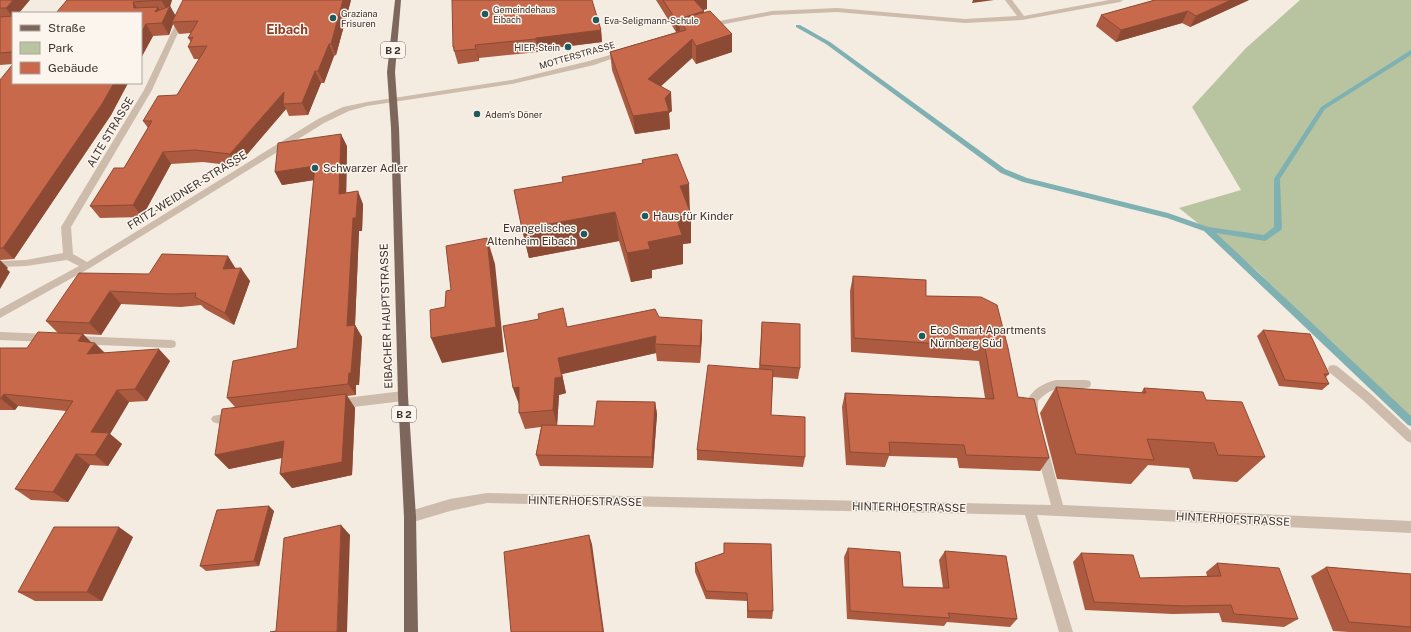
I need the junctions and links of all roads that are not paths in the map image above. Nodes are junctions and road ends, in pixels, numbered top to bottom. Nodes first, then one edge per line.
1 (190, 0) edge
2 (398, 0) edge
3 (832, 0) edge
4 (1008, 0) edge
5 (1120, 0) edge
6 (837, 10) junction
7 (1022, 18) junction
8 (704, 27) edge
9 (629, 51) edge
10 (392, 99) junction
11 (68, 256) junction
12 (0, 264) edge
13 (87, 266) junction
14 (0, 314) edge
15 (0, 336) edge
16 (171, 344) dead end
17 (1333, 369) dead end
18 (1086, 384) dead end
19 (403, 396) junction
20 (325, 405) edge
21 (248, 415) edge
22 (217, 419) dead end
23 (1035, 425) edge
24 (1411, 438) edge
25 (1039, 441) edge
26 (1029, 509) junction
27 (1058, 510) junction
28 (410, 517) junction
29 (1411, 527) edge
30 (411, 632) edge
31 (1066, 632) edge

1 - 11 street, ALTE STRASSE
2 - 10 main road, EIBACHER HAUPTSTRASSE / B 2
3 - 6 street
4 - 7 street
5 - 7 street
6 - 7 street
6 - 8 street
9 - 10 street, MOTTERSTRASSE
10 - 13 street, FRITZ-WEIDNER-STRASSE
10 - 19 main road, EIBACHER HAUPTSTRASSE / B 2
11 - 12 street
11 - 13 street
13 - 14 street, FRITZ-WEIDNER-STRASSE
15 - 16 street
17 - 24 street
18 - 23 street
19 - 20 street
19 - 28 main road, EIBACHER HAUPTSTRASSE / B 2
21 - 22 street
25 - 27 street
26 - 27 street, HINTERHOFSTRASSE
26 - 28 street, HINTERHOFSTRASSE
26 - 31 street
27 - 29 street, HINTERHOFSTRASSE
28 - 30 main road, EIBACHER HAUPTSTRASSE / B 2

